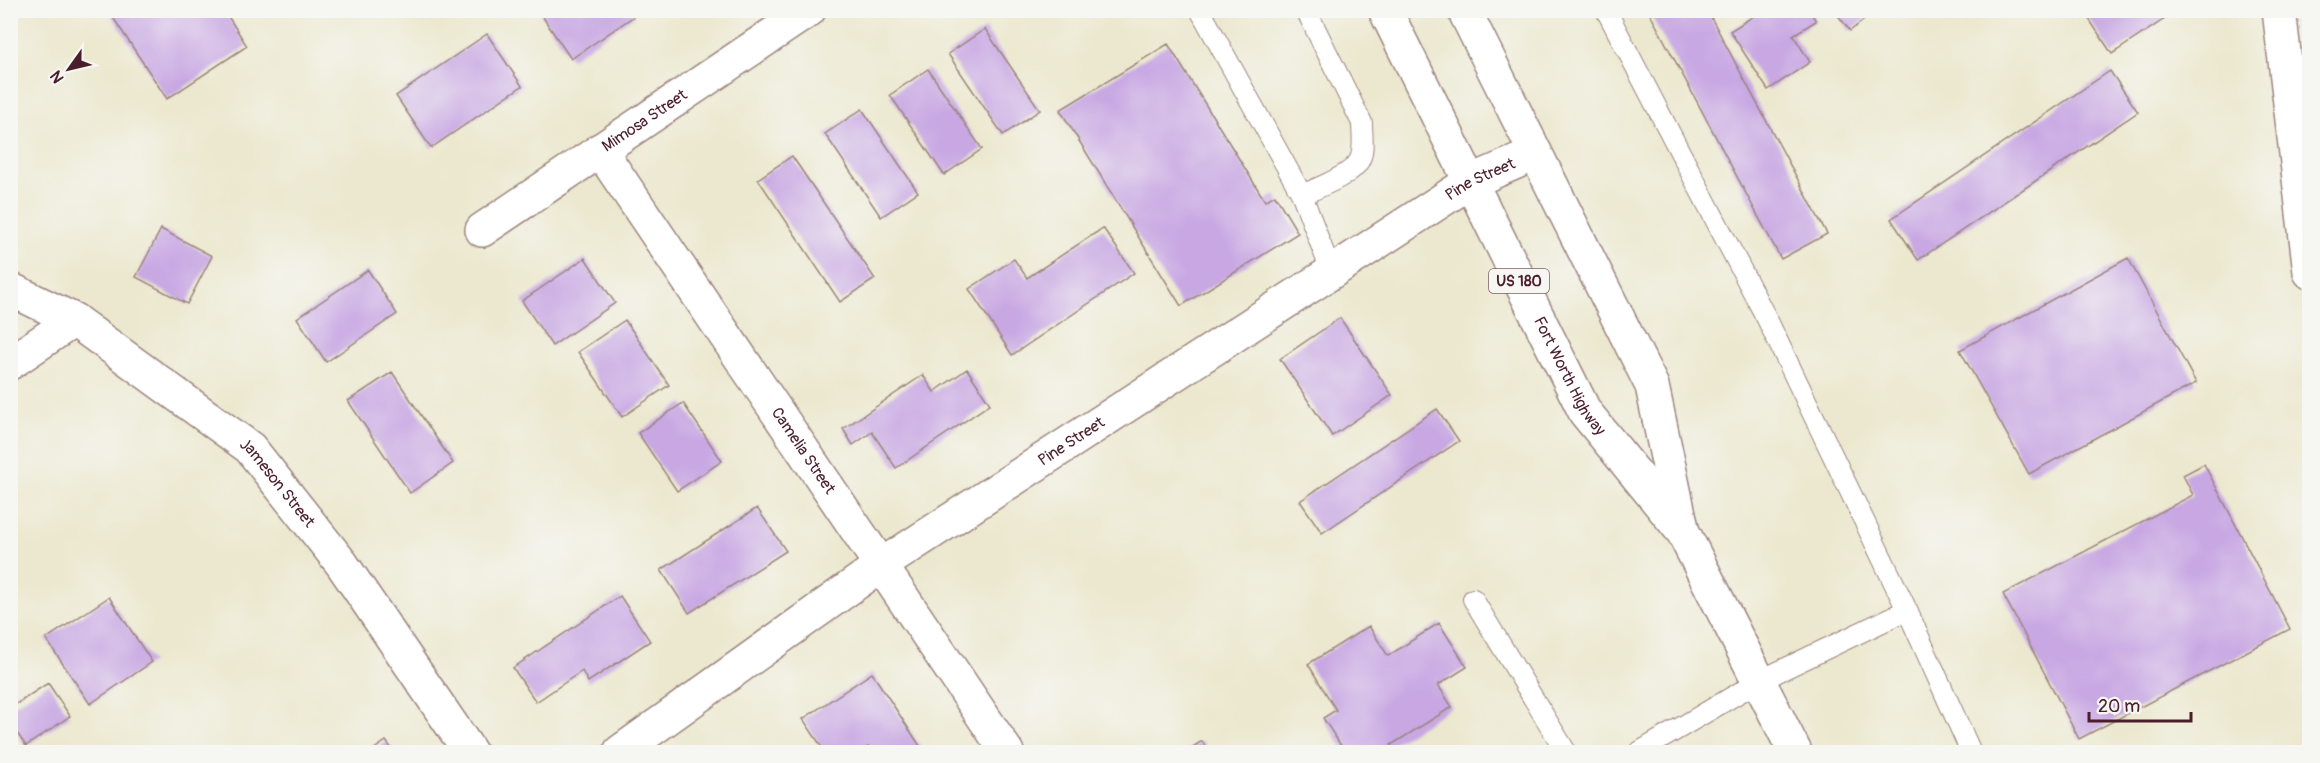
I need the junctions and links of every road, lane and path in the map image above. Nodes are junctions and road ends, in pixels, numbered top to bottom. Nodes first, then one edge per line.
1 (809, 10) edge
2 (1200, 10) edge
3 (1306, 10) edge
4 (1385, 10) edge
5 (1464, 10) edge
6 (1606, 10) edge
7 (2279, 10) edge
8 (600, 150) junction
9 (1535, 154) junction
10 (1470, 182) junction
11 (1302, 195) junction
12 (482, 230) dead end
13 (2310, 272) edge
14 (1332, 274) junction
15 (10, 289) edge
16 (74, 320) junction
17 (10, 363) edge
18 (1683, 532) junction
19 (880, 566) junction
20 (1473, 599) dead end
21 (1907, 610) junction
22 (1759, 681) junction
23 (470, 753) edge
24 (620, 753) edge
25 (1007, 753) edge
26 (1566, 753) edge
27 (1639, 753) edge
28 (1795, 753) edge
29 (1971, 753) edge

1 - 8 street, Mimosa Street
2 - 11 lane
3 - 11 lane
4 - 10 street, Fort Worth Highway / US 180
5 - 9 street, Fort Worth Highway / US 180
6 - 21 lane
7 - 13 street
8 - 12 street, Mimosa Street
8 - 19 street, Camelia Street
9 - 10 street, Pine Street
9 - 18 street, Fort Worth Highway / US 180
10 - 14 street, Pine Street
10 - 18 street, Fort Worth Highway / US 180
11 - 14 lane
14 - 19 street, Pine Street
15 - 16 street, Jameson Street
16 - 17 street
16 - 23 street, Jameson Street
18 - 22 street, Fort Worth Highway / US 180
19 - 24 street, Pine Street
19 - 25 street, Camelia Street
20 - 26 lane
21 - 22 lane
21 - 29 lane
22 - 27 lane
22 - 28 street, Fort Worth Highway / US 180

